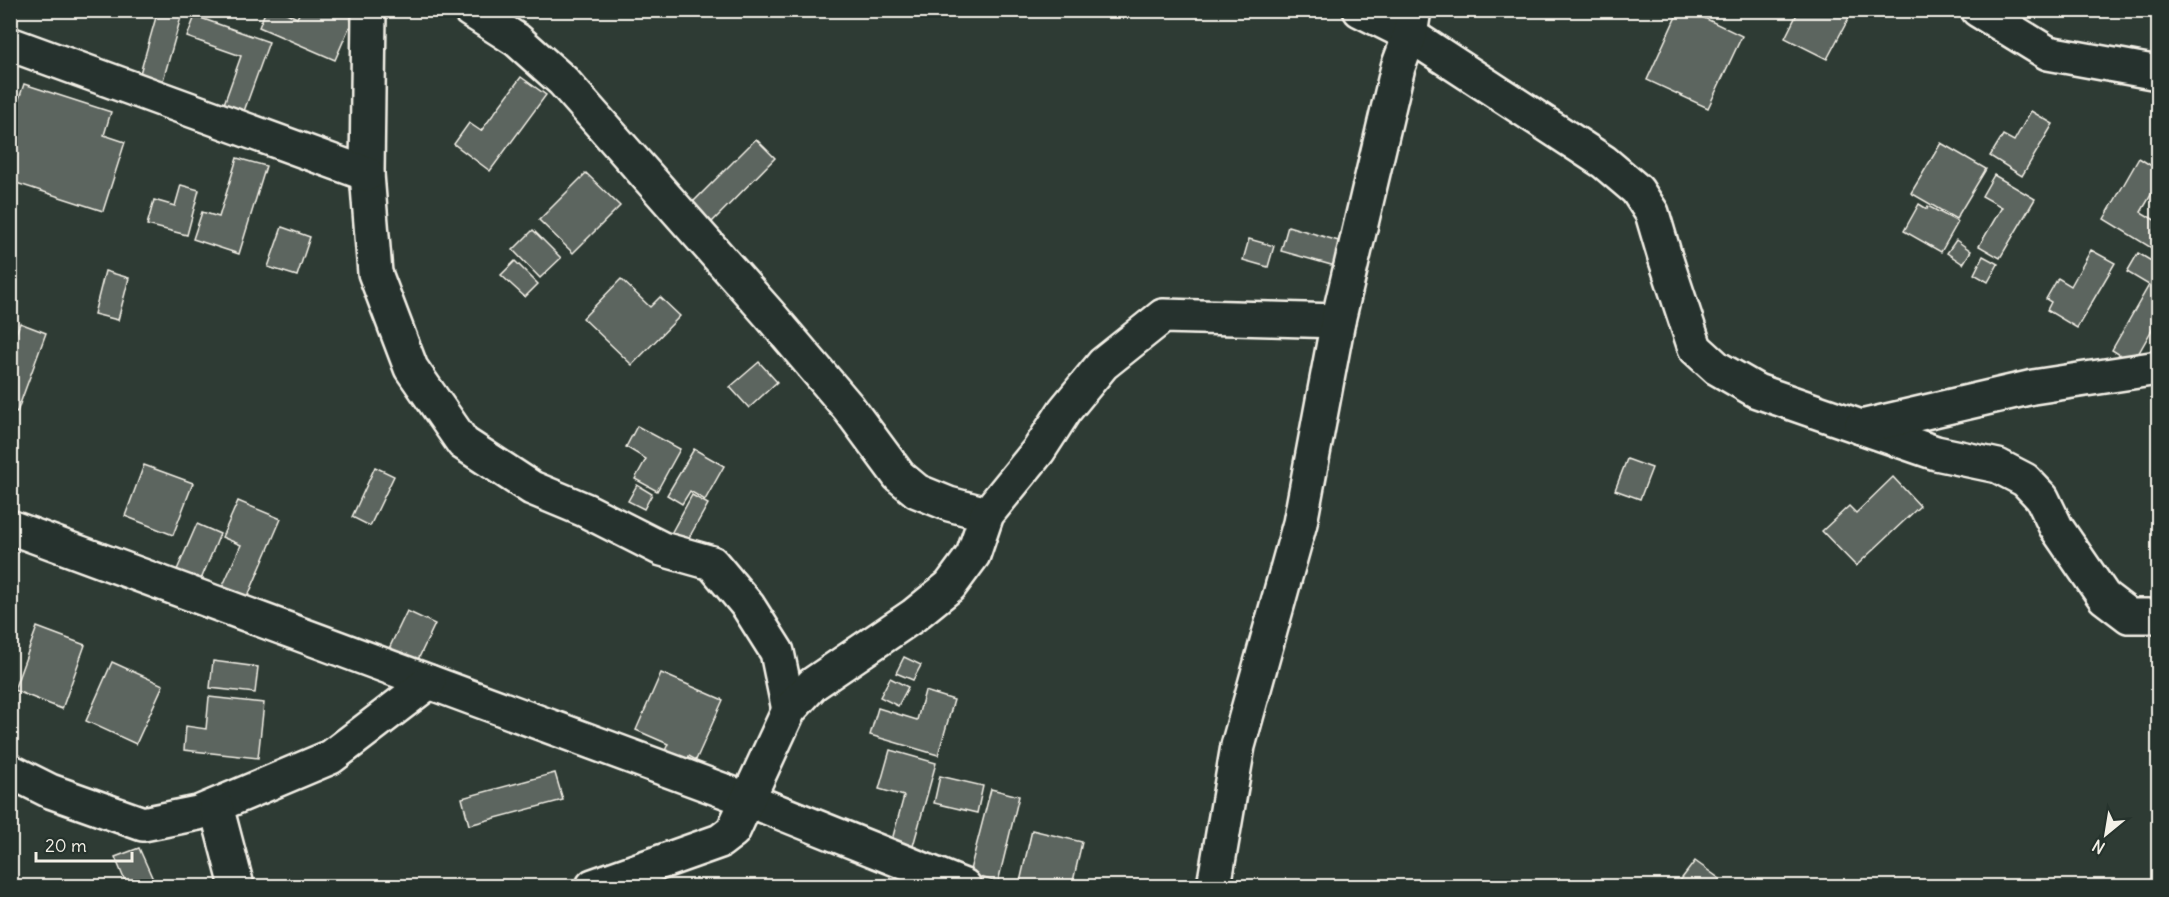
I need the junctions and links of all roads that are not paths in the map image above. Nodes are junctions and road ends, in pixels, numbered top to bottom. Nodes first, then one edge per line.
1 (369, 10) edge
2 (470, 10) edge
3 (1360, 10) edge
4 (1978, 10) edge
5 (1412, 23) edge
6 (10, 44) edge
7 (2158, 73) edge
8 (367, 174) junction
9 (1338, 321) junction
10 (2158, 368) edge
11 (1861, 427) junction
12 (987, 514) junction
13 (10, 527) edge
14 (2158, 616) edge
15 (429, 682) junction
16 (789, 710) junction
17 (10, 771) edge
18 (749, 800) junction
19 (216, 806) junction
20 (607, 884) edge
21 (237, 886) edge
22 (964, 886) edge
23 (1214, 886) edge

1 - 8 street
2 - 12 street
3 - 5 street
4 - 7 street
5 - 9 street
5 - 11 street
6 - 8 street
8 - 16 street
9 - 12 street
9 - 23 street
10 - 11 street
11 - 14 street
12 - 16 street
13 - 15 street
15 - 18 street
15 - 19 street
16 - 18 street
17 - 19 street
18 - 20 street
18 - 22 street
19 - 21 street

